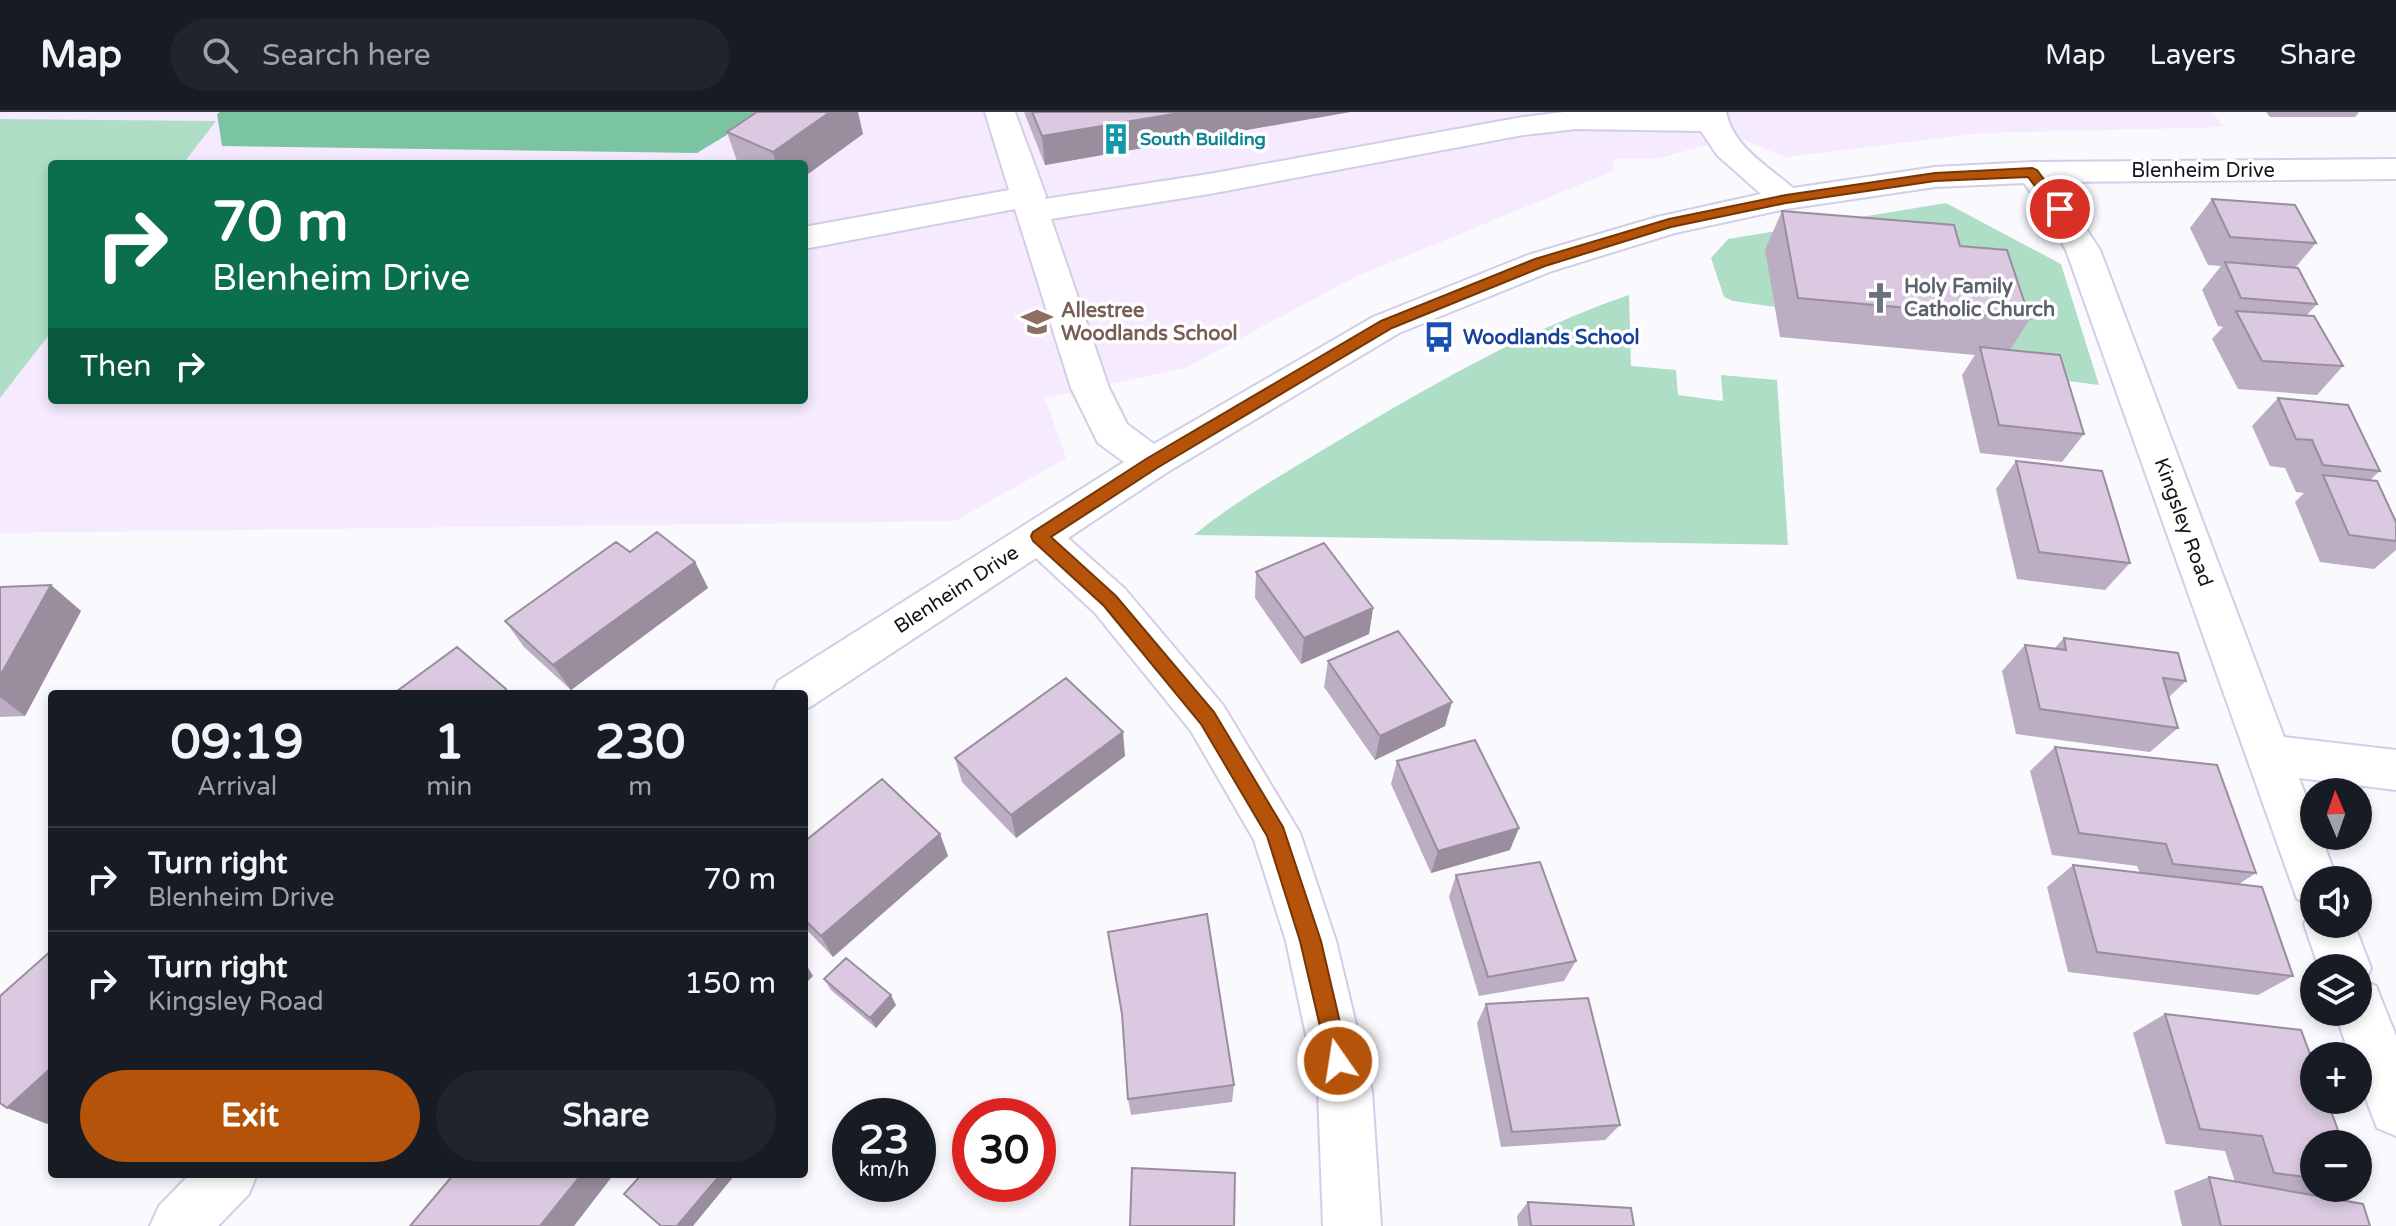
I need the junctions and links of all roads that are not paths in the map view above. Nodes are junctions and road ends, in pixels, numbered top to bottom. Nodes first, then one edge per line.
1 (1000, 112) edge
2 (1711, 117) edge
3 (2396, 169) edge
4 (2032, 172) junction
5 (1786, 199) junction
6 (1032, 204) junction
7 (808, 237) edge
8 (1152, 463) junction
9 (1039, 536) junction
10 (800, 690) edge
11 (2268, 755) junction
12 (2396, 770) edge
13 (2308, 866) edge
14 (2366, 1026) edge
15 (2396, 1109) edge
16 (225, 1178) edge
17 (179, 1226) edge
18 (1352, 1226) edge

1 - 6 street
2 - 5 street
2 - 6 street
3 - 4 street, Blenheim Drive
4 - 5 street, Blenheim Drive
4 - 11 street, Kingsley Road
5 - 8 street, Blenheim Drive
6 - 7 street
6 - 8 street
8 - 9 street, Blenheim Drive
9 - 10 street, Blenheim Drive
9 - 18 street
11 - 12 street
11 - 13 street, Kingsley Road
14 - 15 street
16 - 17 street

